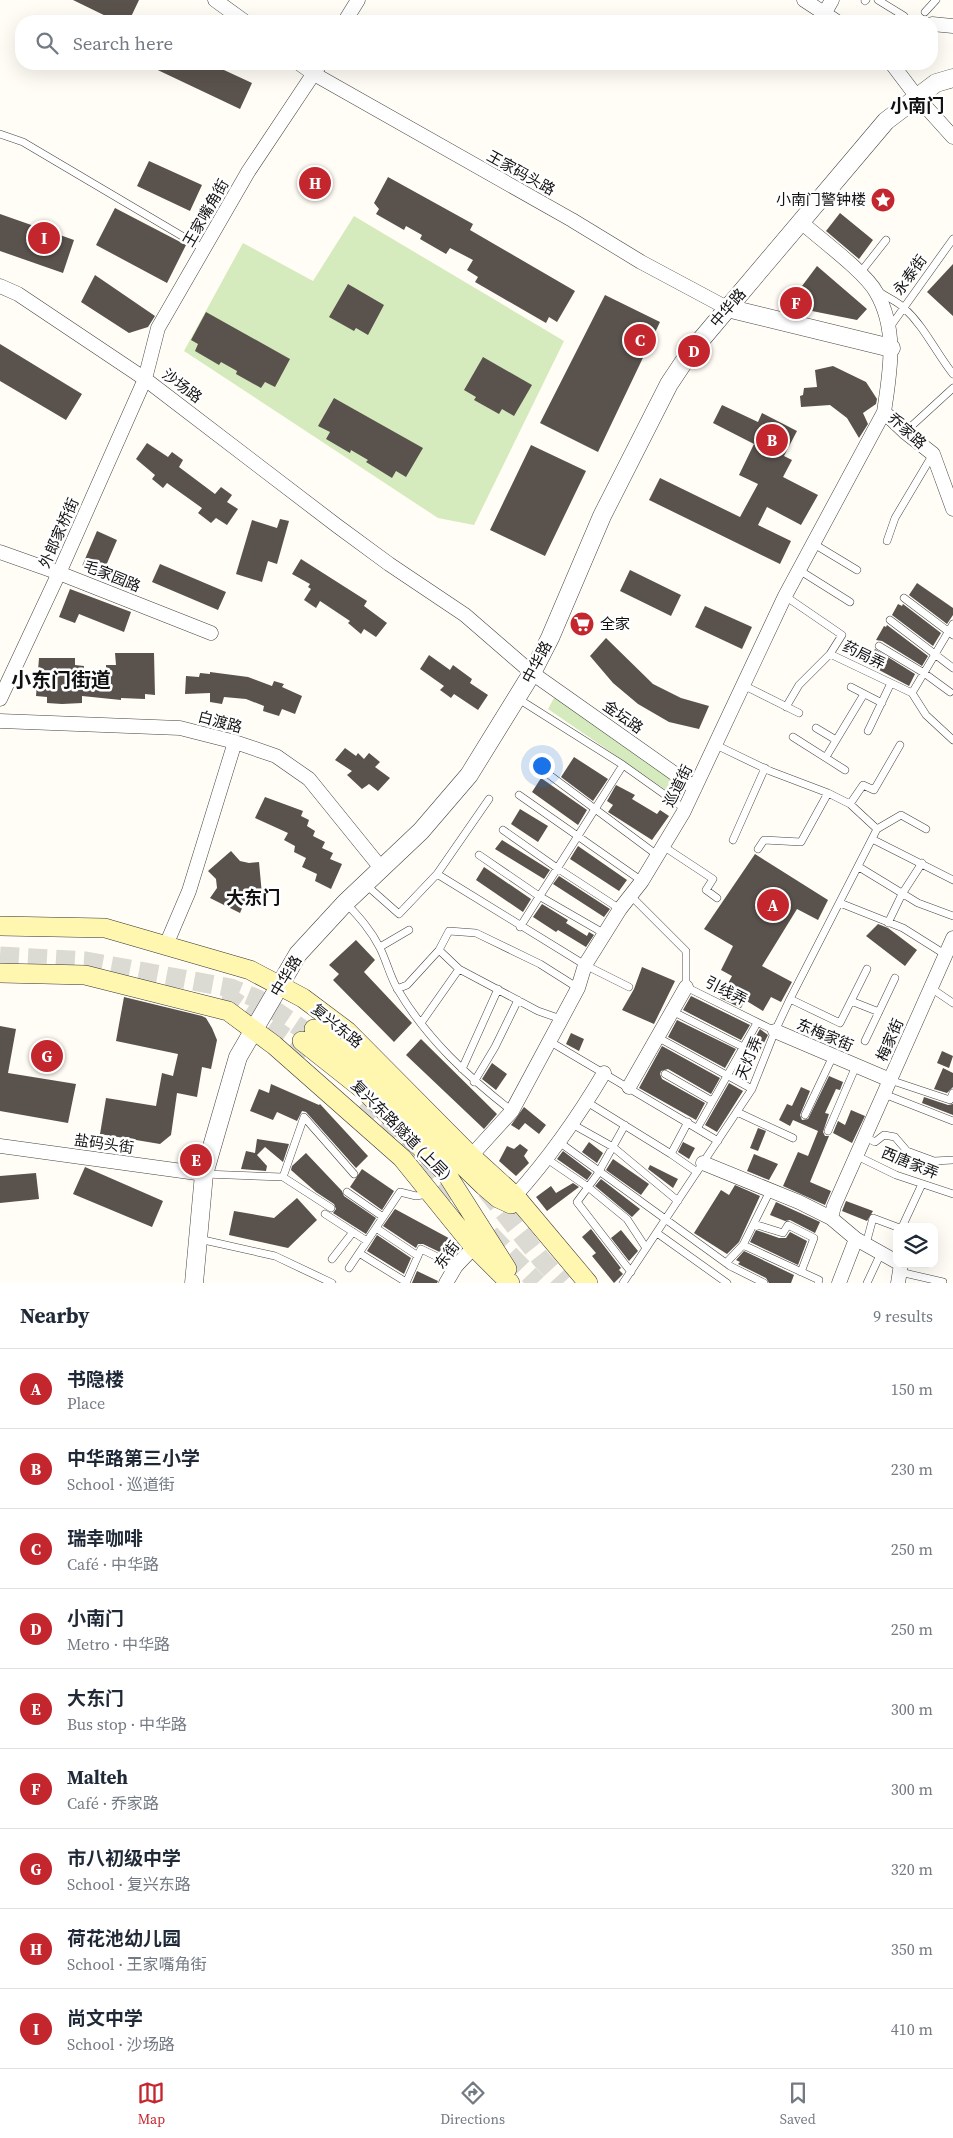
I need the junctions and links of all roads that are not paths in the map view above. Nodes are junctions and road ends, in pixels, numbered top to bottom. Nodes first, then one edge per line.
1 (215, 0) edge
2 (358, 0) edge
3 (804, 0) edge
4 (832, 0) edge
5 (878, 0) edge
6 (936, 0) edge
7 (824, 14) joint
8 (236, 15) edge
9 (349, 15) edge
10 (902, 15) edge
11 (930, 15) edge
12 (938, 21) edge
13 (953, 26) edge
14 (316, 70) edge
15 (319, 70) edge
16 (897, 70) edge
17 (953, 78) edge
18 (917, 96) junction
19 (0, 134) edge
20 (953, 137) edge
21 (801, 222) junction
22 (953, 239) edge
23 (886, 240) dead end
24 (204, 249) junction
25 (860, 274) junction
26 (0, 286) edge
27 (873, 288) junction
28 (727, 308) junction
29 (904, 308) junction
30 (889, 327) junction
31 (891, 348) junction
32 (951, 368) edge
33 (145, 379) junction
34 (953, 388) edge
35 (884, 412) junction
36 (905, 432) junction
37 (933, 454) junction
38 (950, 488) edge
39 (953, 509) edge
40 (887, 541) dead end
41 (814, 544) junction
42 (0, 552) edge
43 (799, 570) junction
44 (857, 570) dead end
45 (59, 573) junction
46 (785, 596) junction
47 (904, 598) dead end
48 (850, 602) dead end
49 (890, 620) dead end
50 (953, 624) edge
51 (211, 633) dead end
52 (951, 634) edge
53 (879, 646) dead end
54 (830, 654) junction
55 (934, 656) junction
56 (953, 668) edge
57 (532, 672) junction
58 (924, 673) junction
59 (891, 683) junction
60 (743, 685) junction
61 (851, 687) dead end
62 (950, 692) dead end
63 (912, 693) junction
64 (864, 694) junction
65 (517, 698) junction
66 (0, 699) edge
67 (882, 703) junction
68 (786, 706) junction
69 (799, 713) dead end
70 (0, 720) edge
71 (816, 728) dead end
72 (868, 731) dead end
73 (793, 737) dead end
74 (836, 740) junction
75 (953, 740) edge
76 (235, 742) junction
77 (716, 745) junction
78 (900, 745) dead end
79 (826, 757) junction
80 (623, 765) junction
81 (540, 768) dead end
82 (765, 768) junction
83 (845, 770) dead end
84 (695, 788) junction
85 (828, 793) junction
86 (519, 795) dead end
87 (489, 799) dead end
88 (850, 804) junction
89 (685, 808) junction
90 (595, 809) junction
91 (877, 829) junction
92 (926, 829) dead end
93 (503, 830) dead end
94 (577, 837) junction
95 (872, 839) junction
96 (734, 840) dead end
97 (758, 849) dead end
98 (660, 850) junction
99 (479, 855) dead end
100 (922, 863) junction
101 (859, 866) junction
102 (381, 868) junction
103 (557, 868) junction
104 (436, 874) junction
105 (953, 880) edge
106 (642, 881) junction
107 (366, 884) junction
108 (902, 894) junction
109 (539, 896) junction
110 (631, 896) junction
111 (717, 898) dead end
112 (346, 903) junction
113 (840, 903) junction
114 (620, 909) junction
115 (953, 916) edge
116 (888, 924) junction
117 (0, 926) edge
118 (520, 926) junction
119 (409, 930) dead end
120 (604, 934) junction
121 (953, 938) edge
122 (166, 945) junction
123 (380, 947) junction
124 (439, 950) junction
125 (946, 955) junction
126 (585, 965) junction
127 (866, 968) dead end
128 (459, 969) junction
129 (0, 973) edge
130 (895, 978) dead end
131 (280, 986) junction
132 (629, 987) dead end
133 (686, 987) junction
134 (578, 988) junction
135 (931, 988) junction
136 (397, 989) junction
137 (498, 989) junction
138 (790, 999) junction
139 (951, 999) edge
140 (518, 1000) junction
141 (851, 1001) junction
142 (672, 1011) junction
143 (879, 1012) junction
144 (561, 1019) junction
145 (421, 1023) junction
146 (757, 1023) junction
147 (254, 1030) junction
148 (775, 1031) junction
149 (657, 1037) junction
150 (549, 1041) junction
151 (865, 1041) dead end
152 (743, 1047) junction
153 (833, 1056) junction
154 (856, 1066) junction
155 (462, 1069) junction
156 (604, 1073) junction
157 (665, 1074) dead end
158 (727, 1074) junction
159 (890, 1080) junction
160 (474, 1082) junction
161 (629, 1087) junction
162 (752, 1089) junction
163 (953, 1093) edge
164 (884, 1094) junction
165 (712, 1101) junction
166 (586, 1102) junction
167 (512, 1111) junction
168 (737, 1112) junction
169 (805, 1115) dead end
170 (953, 1121) edge
171 (688, 1122) junction
172 (572, 1124) junction
173 (625, 1125) junction
174 (698, 1127) junction
175 (828, 1131) dead end
176 (865, 1137) junction
177 (793, 1138) dead end
178 (718, 1141) junction
179 (559, 1142) junction
180 (0, 1146) edge
181 (613, 1147) junction
182 (671, 1154) junction
183 (471, 1156) junction
184 (856, 1156) junction
185 (547, 1159) junction
186 (953, 1160) edge
187 (700, 1168) junction
188 (599, 1172) junction
189 (204, 1174) junction
190 (354, 1174) dead end
191 (283, 1177) junction
192 (922, 1184) junction
193 (588, 1187) junction
194 (770, 1191) junction
195 (346, 1192) dead end
196 (431, 1194) junction
197 (953, 1194) edge
198 (678, 1201) junction
199 (520, 1203) junction
200 (331, 1208) dead end
201 (325, 1214) dead end
202 (383, 1217) junction
203 (831, 1218) junction
204 (666, 1219) junction
205 (904, 1223) edge
206 (754, 1224) junction
207 (893, 1226) edge
208 (376, 1228) junction
209 (353, 1232) junction
210 (657, 1233) junction
211 (199, 1239) junction
212 (368, 1241) junction
213 (861, 1241) junction
214 (743, 1245) junction
215 (474, 1247) junction
216 (646, 1248) junction
217 (881, 1252) junction
218 (359, 1253) junction
219 (418, 1256) junction
220 (332, 1259) dead end
221 (726, 1263) junction
222 (456, 1266) junction
223 (349, 1268) dead end
224 (899, 1270) edge
225 (631, 1272) junction
226 (801, 1272) junction
227 (406, 1282) edge
228 (943, 1282) edge
229 (194, 1283) edge
230 (332, 1283) edge
231 (446, 1283) edge
232 (510, 1283) edge
233 (516, 1283) edge
234 (588, 1283) edge
235 (623, 1283) edge
236 (727, 1283) edge
237 (764, 1283) edge
238 (818, 1283) edge
239 (839, 1283) edge
240 (867, 1283) edge

1 - 8 street
2 - 9 street
3 - 7 street
4 - 7 street
5 - 10 lane
6 - 11 lane
12 - 13 street
14 - 24 street, 王家嘴角街
15 - 28 street, 王家码头路
16 - 18 street
17 - 18 street, 中华路
18 - 20 street
18 - 21 street, 中华路
19 - 24 lane
21 - 25 street, 乔家路
21 - 28 street, 中华路
22 - 29 lane, 永泰街
23 - 25 lane
24 - 33 street, 王家嘴角街
25 - 27 street, 乔家路
26 - 33 street, 沙场路
27 - 29 lane
27 - 30 street, 乔家路
28 - 31 street
28 - 57 street, 中华路
29 - 30 lane, 永泰街
29 - 32 lane
30 - 31 street, 乔家路
31 - 35 street, 乔家路
33 - 45 street, 外郎家桥街
33 - 57 street, 沙场路
34 - 36 lane
35 - 36 street, 乔家路
35 - 41 street, 巡道街
36 - 37 street, 乔家路
37 - 38 street, 乔家路
37 - 40 lane
38 - 39 street, 乔家路
41 - 43 street, 巡道街
41 - 44 lane
42 - 45 street, 毛家园路
43 - 46 street, 巡道街
43 - 48 lane
45 - 51 street, 毛家园路
45 - 66 street, 外郎家桥街
46 - 54 lane, 药局弄
46 - 60 street, 巡道街
47 - 52 lane
49 - 55 lane
50 - 52 lane
52 - 55 lane
53 - 58 lane
54 - 59 lane, 药局弄
54 - 68 lane
55 - 56 lane
55 - 58 lane
57 - 65 street, 中华路
57 - 84 street, 金坛路
58 - 62 lane
58 - 63 lane
59 - 63 lane, 药局弄
59 - 67 lane
60 - 68 lane
60 - 77 street, 巡道街
61 - 64 lane
63 - 75 lane
64 - 67 lane
64 - 74 lane
65 - 80 lane
65 - 102 street, 中华路
67 - 72 lane
68 - 69 lane
70 - 76 street, 白渡路
71 - 74 lane
73 - 79 lane
74 - 79 lane
76 - 102 street, 白渡路
76 - 122 street
77 - 82 lane
77 - 84 street, 巡道街
78 - 88 lane
79 - 83 lane
80 - 89 lane
80 - 90 lane
81 - 90 lane
82 - 85 lane
82 - 96 lane
84 - 89 street, 巡道街
85 - 88 lane
85 - 97 lane
86 - 94 lane
87 - 104 lane
88 - 91 lane
89 - 98 street, 巡道街
90 - 94 lane
90 - 98 lane
91 - 92 lane
91 - 95 lane, 天灯弄
93 - 103 lane
94 - 103 lane
94 - 106 lane
95 - 100 lane
95 - 101 lane, 天灯弄
98 - 106 street, 巡道街
98 - 111 lane
99 - 109 lane
100 - 105 lane
100 - 108 lane
101 - 108 lane
101 - 113 lane, 天灯弄
102 - 107 street, 中华路
103 - 109 lane
103 - 114 lane
104 - 107 lane
104 - 118 lane
106 - 110 street, 巡道街
107 - 112 street, 中华路
108 - 115 lane
108 - 116 lane
109 - 118 lane
109 - 120 lane
110 - 114 street, 巡道街
110 - 133 lane, 引线弄
112 - 123 lane
112 - 131 street, 中华路
113 - 116 lane
113 - 138 lane, 天灯弄
114 - 120 street, 巡道街
116 - 125 lane
117 - 122 main road, 复兴东路
118 - 126 lane
119 - 123 lane
120 - 126 street, 巡道街
121 - 125 street, 梅家街
122 - 131 main road, 复兴东路
123 - 136 lane
124 - 128 lane
124 - 134 lane
124 - 136 lane
125 - 135 street, 梅家街
126 - 132 lane
126 - 134 street, 巡道街
127 - 141 lane
128 - 137 lane
128 - 145 lane
129 - 147 main road
130 - 143 lane
131 - 147 street, 中华路
131 - 183 main road, 复兴东路
133 - 142 street
133 - 146 lane, 引线弄
134 - 144 street, 巡道街
135 - 139 lane
135 - 159 street, 梅家街
136 - 145 lane
137 - 140 lane
137 - 155 lane
138 - 141 lane
138 - 148 lane, 天灯弄
140 - 144 lane
140 - 160 lane
141 - 143 lane
142 - 149 street
142 - 152 lane
143 - 151 lane
144 - 150 street, 巡道街
145 - 155 lane
146 - 148 lane, 引线弄
146 - 152 lane
147 - 189 street, 中华路
147 - 196 main road
148 - 153 street, 东梅家街
148 - 162 lane, 天灯弄
149 - 158 lane
149 - 161 street
150 - 156 lane
150 - 167 street, 巡道街
152 - 158 lane
153 - 154 street, 东梅家街
153 - 169 lane
154 - 159 street, 东梅家街
154 - 175 lane
155 - 160 lane
156 - 161 lane
156 - 166 street
157 - 165 lane
158 - 162 lane
158 - 165 lane
159 - 163 lane
159 - 164 street, 梅家街
160 - 167 lane
161 - 171 lane
162 - 168 lane, 天灯弄
164 - 170 lane
164 - 176 street, 梅家街
165 - 174 lane
166 - 172 street
166 - 173 lane
167 - 183 street, 巡道街
168 - 177 lane
168 - 178 lane, 天灯弄
171 - 174 lane
171 - 182 lane
172 - 179 street
172 - 181 lane
173 - 181 lane
173 - 182 lane
174 - 178 lane
176 - 184 street, 梅家街
176 - 186 lane
178 - 187 lane, 天灯弄
179 - 185 street
179 - 188 lane
180 - 189 street, 盐码头街
181 - 188 lane
181 - 198 lane
182 - 187 lane
183 - 199 main road, 复兴东路
184 - 192 lane, 西唐家弄
184 - 203 street, 梅家街
185 - 193 lane
185 - 199 street
187 - 194 street
187 - 198 lane, 天灯弄
188 - 193 lane
188 - 204 lane
189 - 191 lane
189 - 211 street, 中华路
190 - 191 lane
191 - 200 lane
192 - 197 lane, 西唐家弄
192 - 205 lane
193 - 216 lane
193 - 225 lane
194 - 203 street
194 - 206 lane
195 - 202 lane
196 - 202 lane
196 - 215 main road
198 - 204 lane, 天灯弄
199 - 233 main road, 复兴东路隧道 (上层)
199 - 234 main road, 复兴东路
201 - 209 lane
202 - 208 lane
203 - 213 street
204 - 210 lane, 天灯弄
204 - 221 lane
206 - 214 lane
206 - 226 lane
207 - 213 lane
208 - 212 lane
208 - 219 lane
209 - 212 lane
209 - 220 lane
210 - 216 lane, 天灯弄
210 - 236 lane
211 - 229 street, 中华路
211 - 230 lane
212 - 218 lane
213 - 217 street
213 - 239 street
214 - 221 lane
214 - 226 lane
215 - 222 street, 东街
215 - 232 main road
216 - 225 lane, 天灯弄
217 - 224 street
217 - 240 lane
218 - 223 lane
218 - 227 lane
219 - 222 lane
219 - 227 lane
221 - 237 lane
222 - 231 street, 东街
224 - 228 lane
225 - 235 lane, 天灯弄
226 - 238 lane

